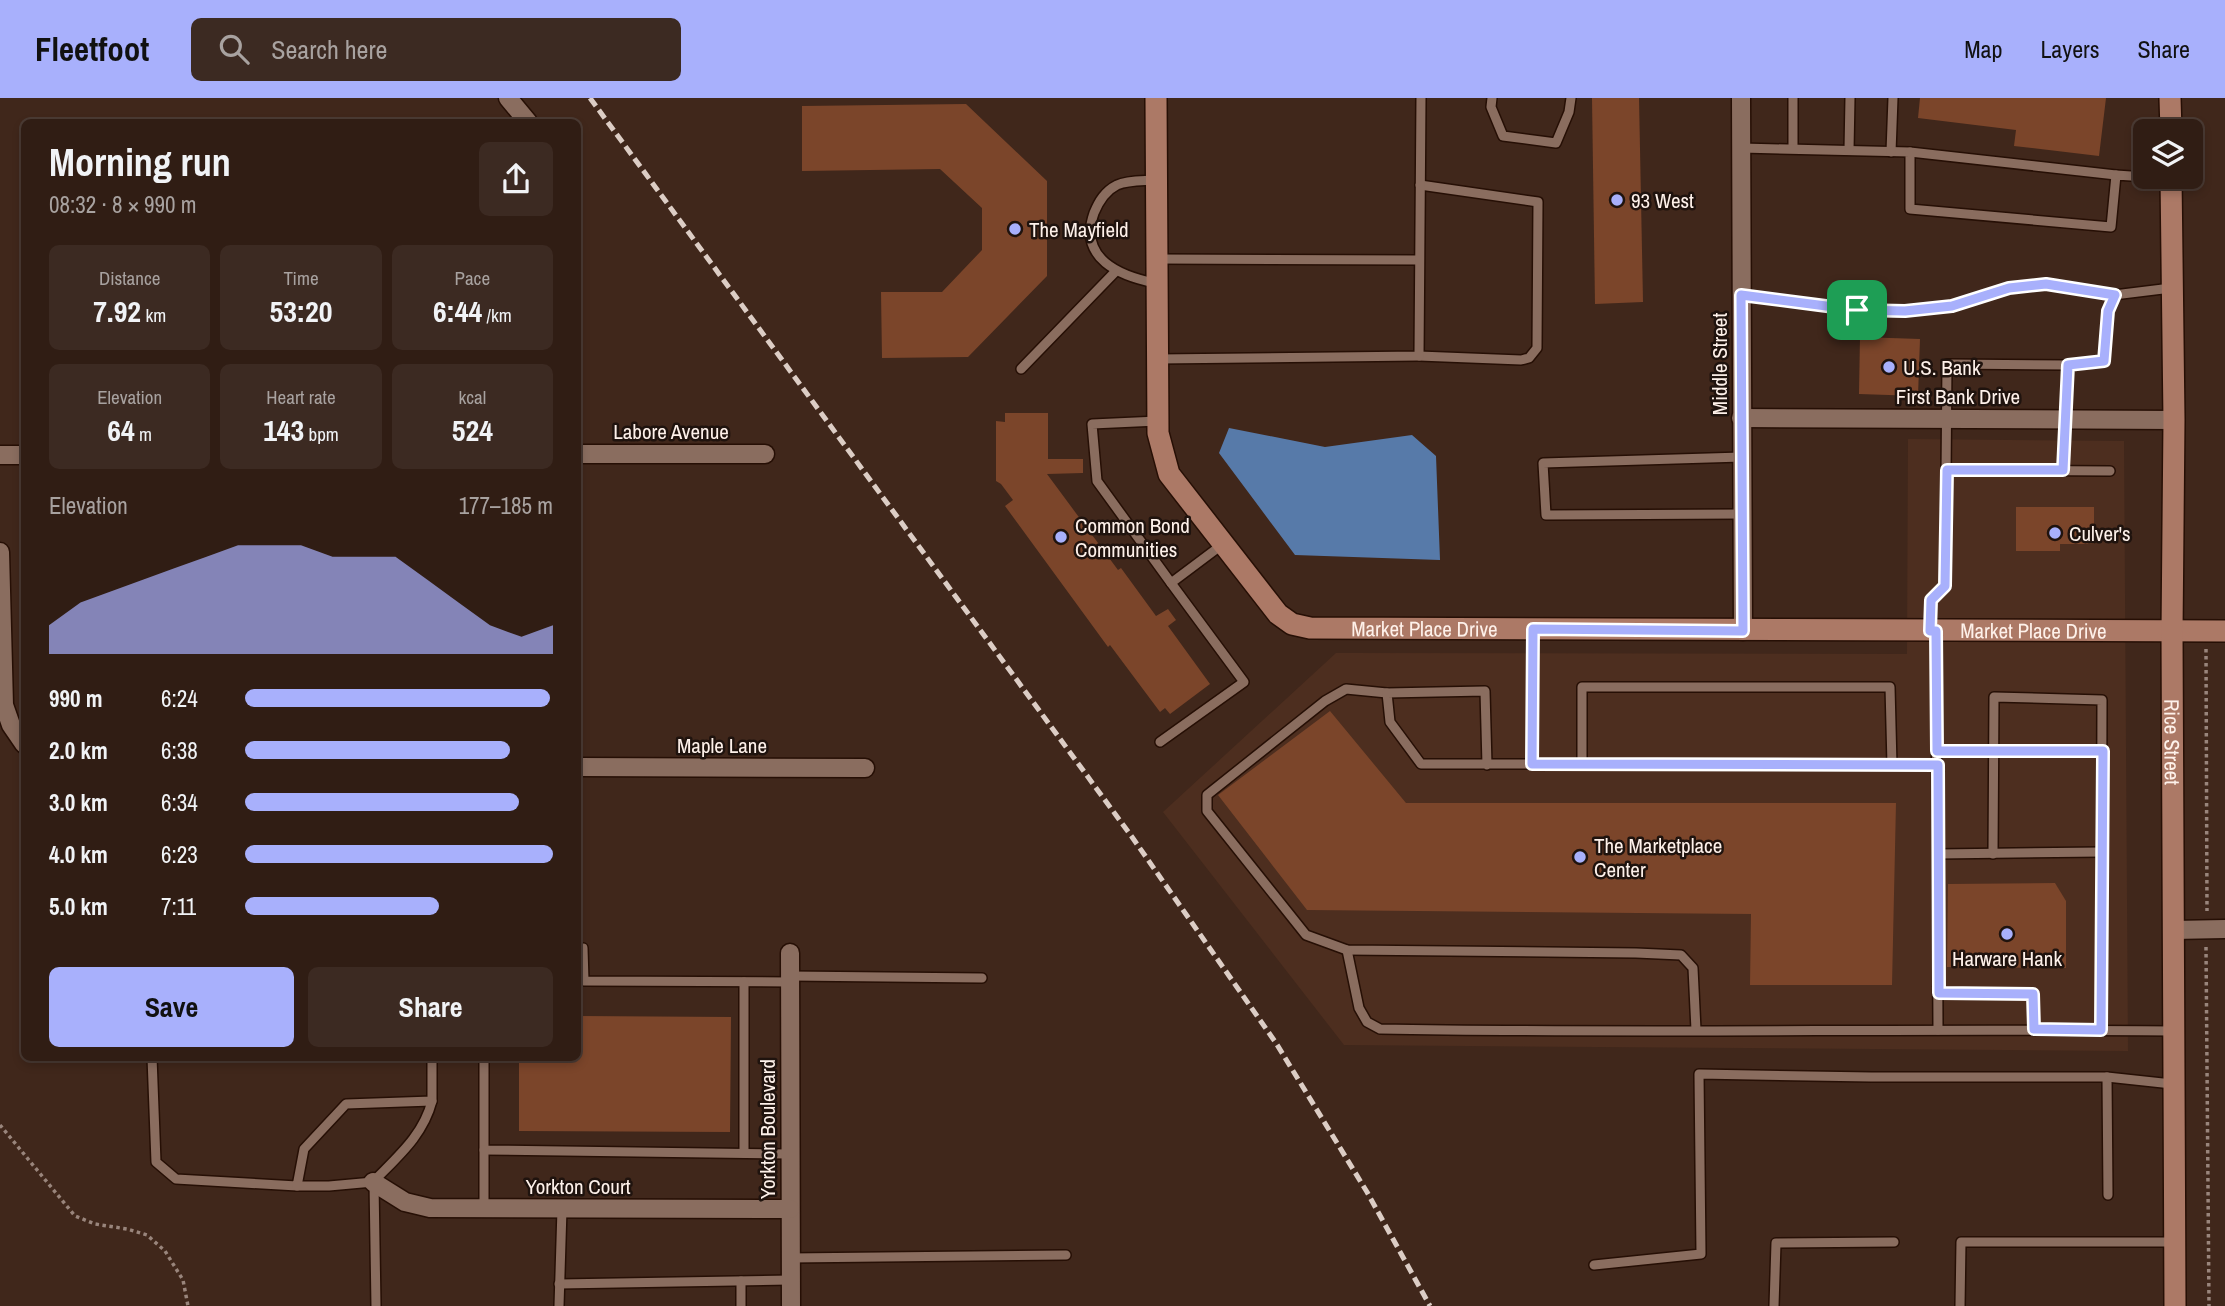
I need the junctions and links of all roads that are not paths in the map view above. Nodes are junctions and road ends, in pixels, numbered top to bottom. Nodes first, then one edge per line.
1 (508, 98) edge
2 (1156, 98) edge
3 (1421, 98) edge
4 (1492, 98) edge
5 (1571, 98) edge
6 (1741, 98) edge
7 (1793, 98) edge
8 (1850, 98) edge
9 (1893, 98) edge
10 (2171, 98) edge
11 (526, 119) edge
12 (2171, 119) edge
13 (1741, 148) junction
14 (1793, 148) junction
15 (1849, 150) junction
16 (1891, 152) junction
17 (1910, 152) junction
18 (2116, 175) junction
19 (2133, 176) edge
20 (1156, 180) junction
21 (1420, 185) junction
22 (2171, 189) edge
23 (1157, 259) junction
24 (1419, 260) junction
25 (1116, 271) junction
26 (1157, 284) junction
27 (2173, 288) junction
28 (1741, 295) junction
29 (2115, 295) junction
30 (1419, 356) junction
31 (1157, 359) junction
32 (2068, 365) junction
33 (1021, 369) dead end
34 (1741, 418) junction
35 (1947, 419) junction
36 (2064, 420) junction
37 (2174, 420) junction
38 (1158, 421) junction
39 (581, 454) edge
40 (765, 454) dead end
41 (0, 455) edge
42 (21, 455) edge
43 (1742, 457) junction
44 (1947, 470) junction
45 (2063, 470) junction
46 (2110, 471) dead end
47 (1742, 514) junction
48 (1223, 544) junction
49 (0, 552) edge
50 (1171, 583) junction
51 (1533, 629) junction
52 (1743, 631) junction
53 (1933, 631) junction
54 (2225, 631) edge
55 (2172, 632) junction
56 (1387, 693) junction
57 (21, 740) edge
58 (1160, 742) dead end
59 (1937, 751) junction
60 (2103, 751) junction
61 (1994, 752) junction
62 (1532, 764) junction
63 (1582, 764) junction
64 (1487, 765) junction
65 (1892, 765) junction
66 (1938, 765) junction
67 (581, 767) edge
68 (865, 768) dead end
69 (2102, 852) junction
70 (1938, 854) junction
71 (1993, 854) junction
72 (2225, 929) edge
73 (2174, 930) junction
74 (581, 948) edge
75 (1347, 950) junction
76 (790, 953) dead end
77 (982, 978) dead end
78 (790, 979) junction
79 (744, 982) junction
80 (1939, 993) junction
81 (2034, 1029) junction
82 (1696, 1030) junction
83 (1938, 1030) junction
84 (2101, 1030) junction
85 (2174, 1031) junction
86 (152, 1061) edge
87 (432, 1061) edge
88 (484, 1061) edge
89 (2107, 1077) junction
90 (2174, 1084) junction
91 (432, 1101) junction
92 (484, 1150) junction
93 (744, 1153) junction
94 (790, 1154) junction
95 (373, 1182) junction
96 (297, 1186) junction
97 (2108, 1195) dead end
98 (484, 1209) junction
99 (562, 1209) junction
100 (790, 1209) junction
101 (1894, 1242) dead end
102 (2175, 1242) junction
103 (1066, 1255) dead end
104 (790, 1258) junction
105 (1594, 1265) dead end
106 (790, 1280) junction
107 (741, 1281) junction
108 (559, 1284) junction
109 (376, 1306) edge
110 (559, 1306) edge
111 (741, 1306) edge
112 (791, 1306) edge
113 (1774, 1306) edge
114 (1960, 1306) edge
115 (2175, 1306) edge

1 - 11 street
2 - 20 street, Market Place Drive
3 - 21 lane
4 - 5 lane
6 - 13 street, Middle Street
7 - 14 lane
8 - 15 lane
9 - 16 lane
10 - 12 street
13 - 14 lane
13 - 28 street, Middle Street
14 - 15 lane
15 - 16 lane
16 - 17 lane
17 - 18 lane
17 - 18 lane
18 - 19 lane
20 - 23 street, Market Place Drive
20 - 25 lane
21 - 24 lane
21 - 30 lane
22 - 27 street, Rice Street
23 - 24 lane
23 - 26 street, Market Place Drive
24 - 30 lane
25 - 26 lane
25 - 33 lane
26 - 31 street, Market Place Drive
27 - 29 lane
27 - 37 street, Rice Street
28 - 29 lane
28 - 34 street, Middle Street
29 - 32 lane
30 - 31 lane
31 - 38 street, Market Place Drive
32 - 35 lane
32 - 36 lane
34 - 35 street, First Bank Drive
34 - 43 street, Middle Street
35 - 36 street, First Bank Drive
35 - 44 lane
36 - 37 street, First Bank Drive
36 - 45 lane
37 - 55 street, Rice Street
38 - 48 street, Market Place Drive
38 - 50 lane
39 - 40 street, Labore Avenue
41 - 42 street
43 - 47 street, Middle Street
43 - 47 lane
44 - 45 lane
44 - 53 lane
45 - 46 lane
47 - 52 street, Middle Street
48 - 50 lane
48 - 51 street, Market Place Drive
49 - 57 street
50 - 58 lane
51 - 52 street, Market Place Drive
51 - 62 lane
52 - 53 street, Market Place Drive
53 - 55 street, Market Place Drive
53 - 59 lane
54 - 55 street, Market Place Drive
55 - 73 street, Rice Street
56 - 64 lane
56 - 64 lane
56 - 75 lane
59 - 61 lane
59 - 66 lane
60 - 61 lane
60 - 61 lane
60 - 69 lane
61 - 71 lane
62 - 63 lane
62 - 64 lane
63 - 65 lane
63 - 65 lane
65 - 66 lane
66 - 70 lane
67 - 68 street, Maple Lane
69 - 71 lane
69 - 84 lane
70 - 71 lane
70 - 80 lane
72 - 73 street
73 - 85 street, Rice Street
74 - 79 lane
75 - 82 lane
75 - 82 lane
76 - 78 street, Yorkton Boulevard
77 - 78 lane
78 - 79 lane
78 - 94 street, Yorkton Boulevard
79 - 93 lane
80 - 81 lane
80 - 83 lane
81 - 83 lane
81 - 84 lane
82 - 83 lane
84 - 85 lane
85 - 90 street, Rice Street
86 - 96 lane
87 - 91 lane
88 - 92 lane
89 - 90 lane
89 - 97 lane
89 - 105 lane
90 - 102 street, Rice Street
91 - 95 lane
91 - 96 lane
92 - 93 lane
92 - 98 lane
93 - 94 lane
94 - 100 street, Yorkton Boulevard
95 - 96 lane
95 - 98 street, Yorkton Court
95 - 109 lane
98 - 99 street, Yorkton Court
99 - 100 street, Yorkton Court
99 - 108 lane
100 - 104 street, Yorkton Boulevard
101 - 113 lane
102 - 114 lane
102 - 115 street, Rice Street
103 - 104 lane
104 - 106 street, Yorkton Boulevard
106 - 107 lane
106 - 112 street, Yorkton Boulevard
107 - 108 lane
107 - 111 lane
108 - 110 lane

